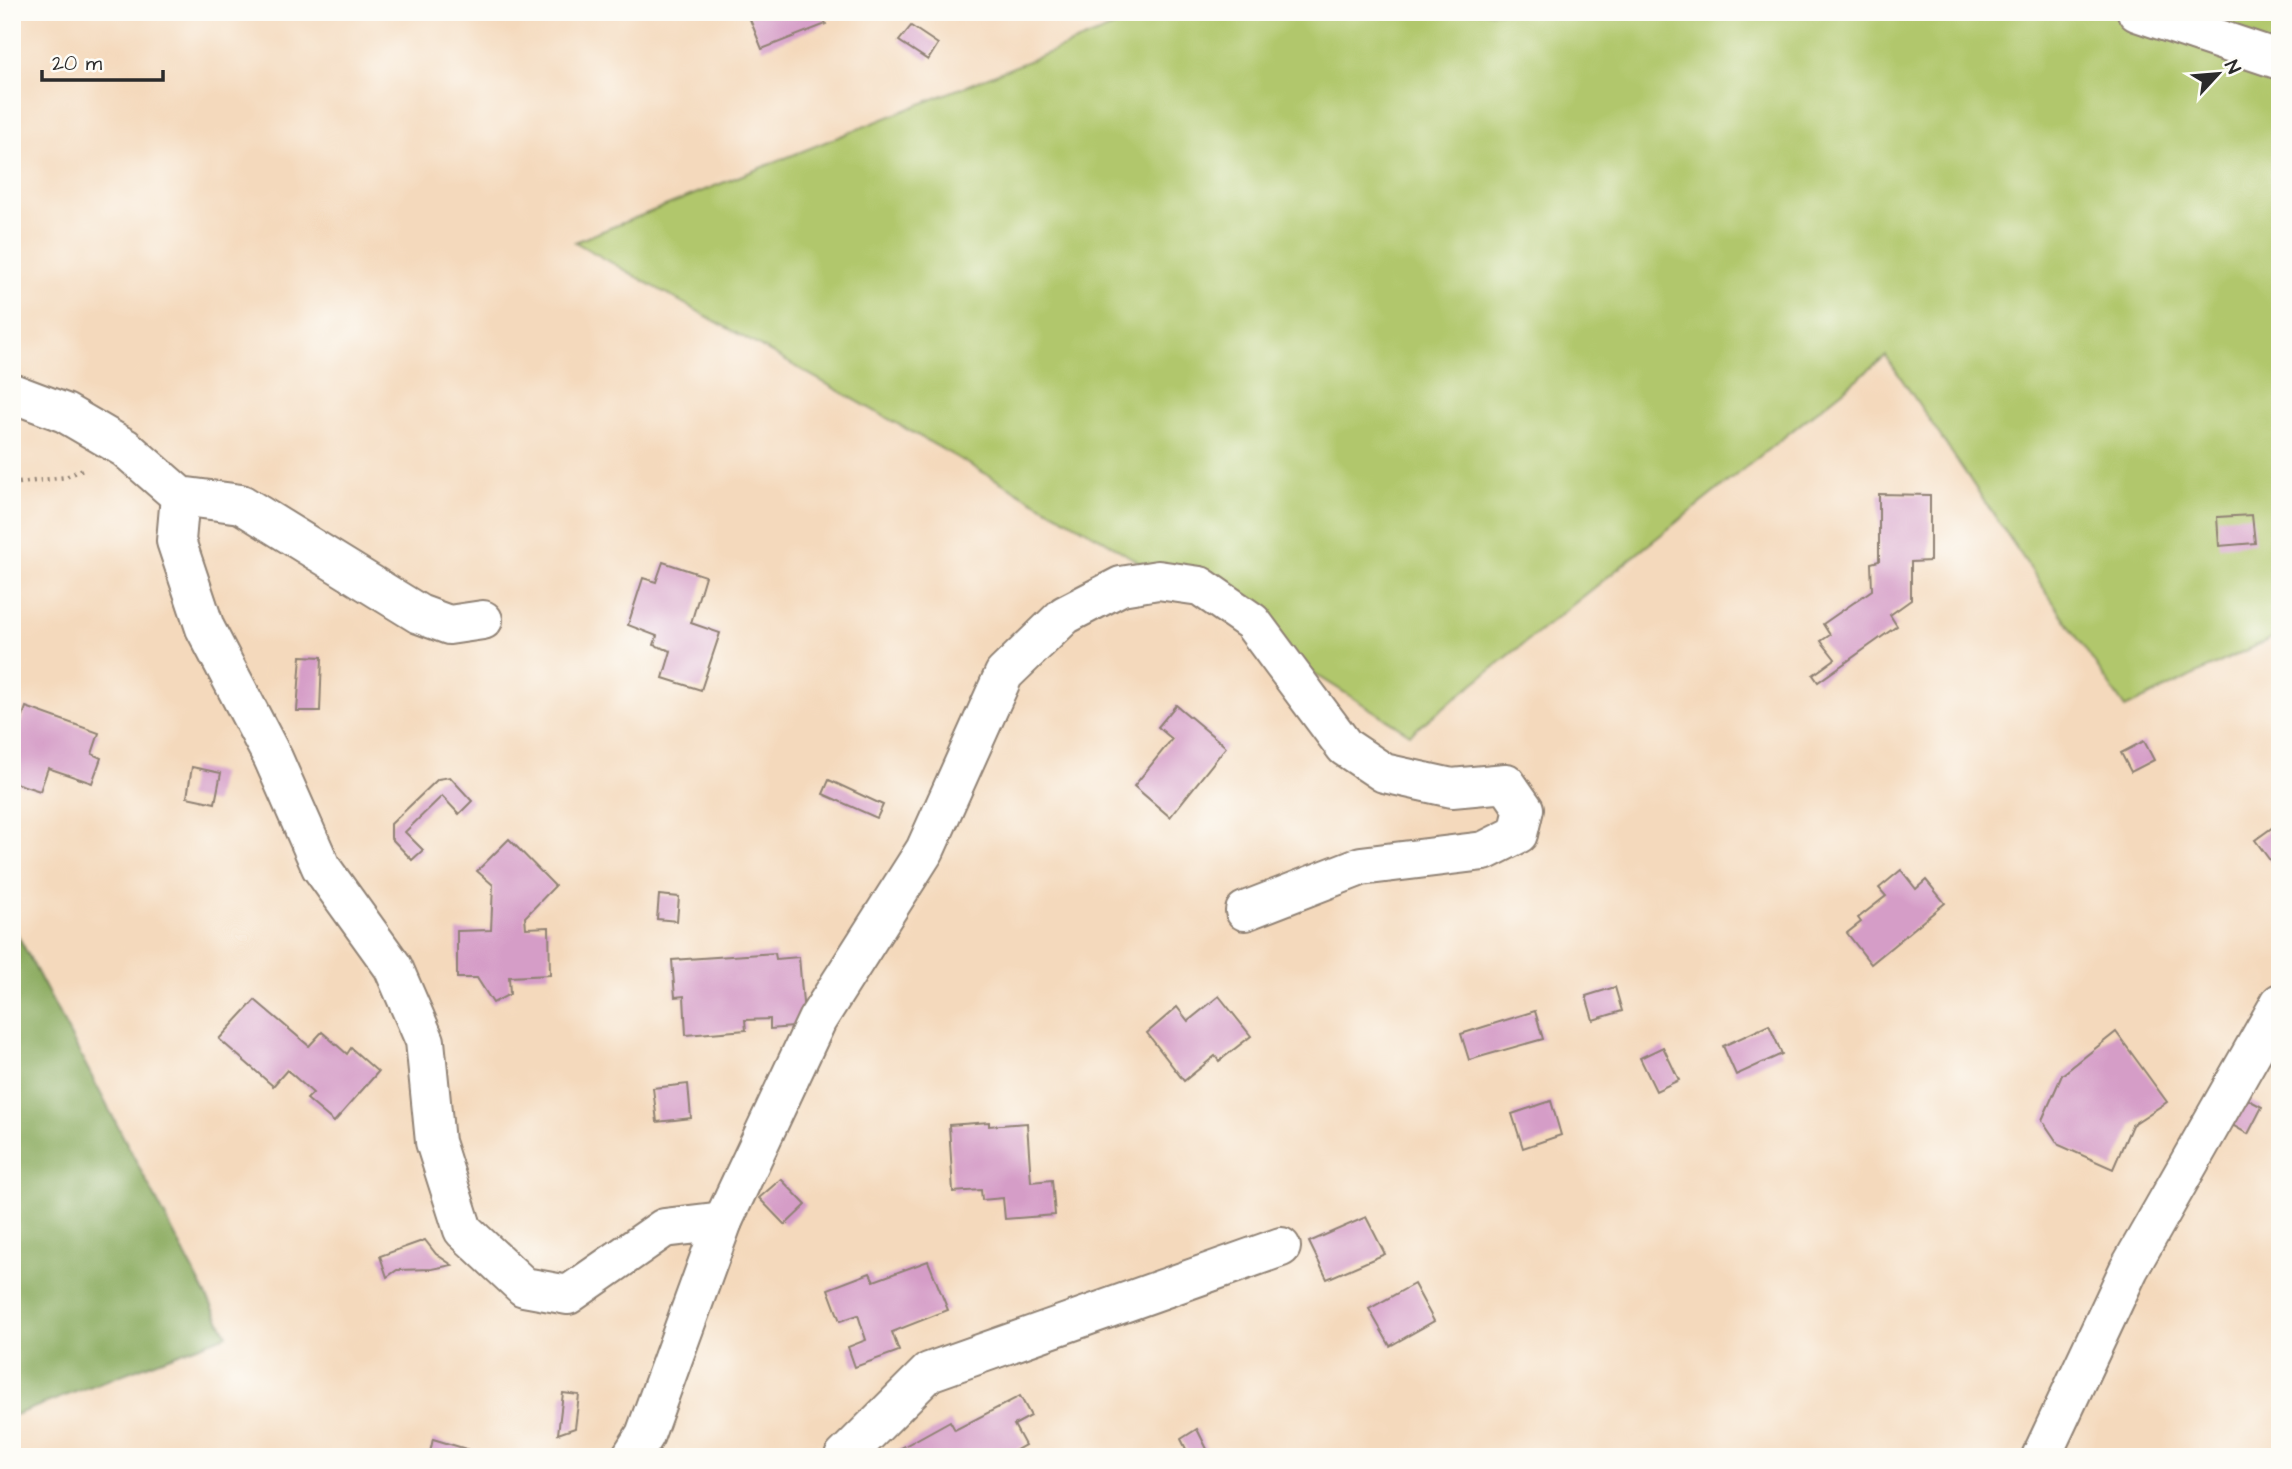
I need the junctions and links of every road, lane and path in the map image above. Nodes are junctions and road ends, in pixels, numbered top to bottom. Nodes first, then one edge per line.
1 (2137, 12) edge
2 (2280, 60) edge
3 (12, 393) edge
4 (125, 448) junction
5 (12, 484) edge
6 (180, 496) junction
7 (484, 620) dead end
8 (1245, 911) dead end
9 (2280, 1003) edge
10 (723, 1221) junction
11 (1281, 1247) dead end
12 (631, 1457) edge
13 (844, 1457) edge
14 (2041, 1457) edge

1 - 2 street
3 - 4 street
4 - 5 path
4 - 6 street
6 - 7 street
6 - 10 street
8 - 10 street
9 - 14 street
10 - 12 street
11 - 13 street

